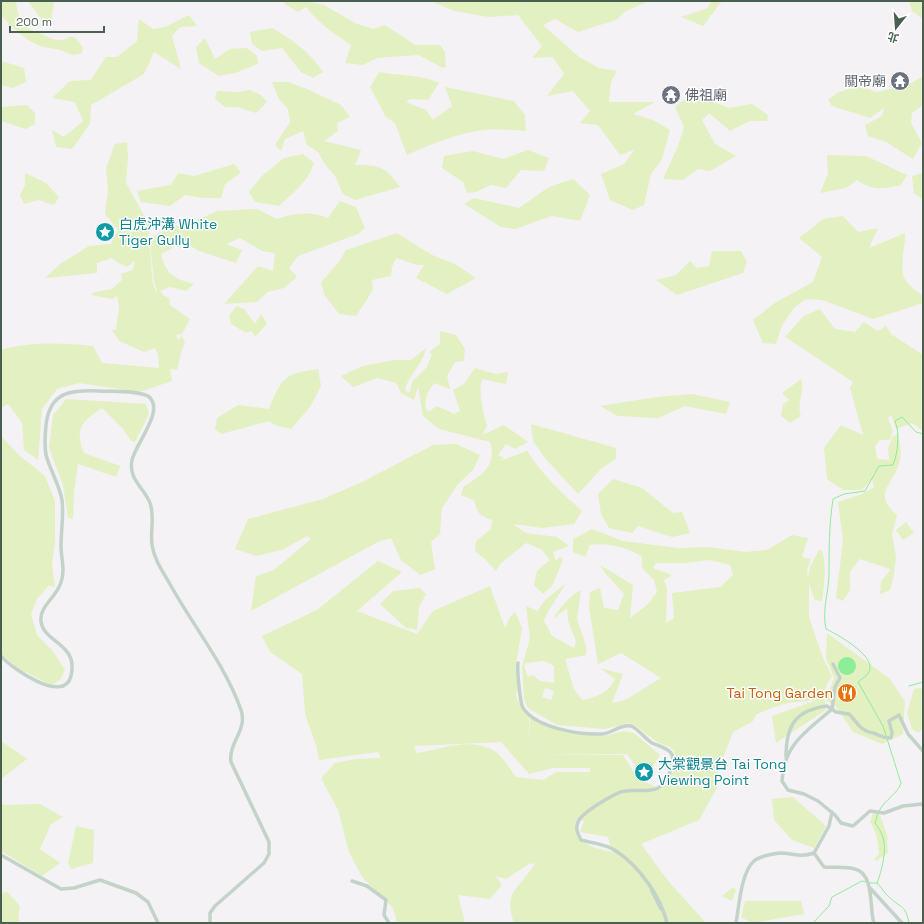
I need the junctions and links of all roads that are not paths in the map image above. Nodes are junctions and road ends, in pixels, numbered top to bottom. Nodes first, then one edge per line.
1 (1, 656) edge
2 (518, 663) dead end
3 (833, 664) dead end
4 (832, 709) junction
5 (923, 751) edge
6 (786, 757) junction
7 (923, 804) edge
8 (832, 812) junction
9 (814, 853) junction
10 (1, 855) edge
11 (352, 881) dead end
12 (869, 887) junction
13 (158, 923) edge
14 (210, 923) edge
15 (389, 923) edge
16 (667, 923) edge
17 (736, 923) edge
18 (874, 923) edge
19 (902, 923) edge

1 - 14 street
2 - 16 street
3 - 4 street
4 - 5 street
4 - 6 street
4 - 6 street
6 - 8 street
7 - 8 street
8 - 9 street
9 - 12 street
9 - 17 street
10 - 13 street
11 - 15 street
12 - 18 street
12 - 19 street

